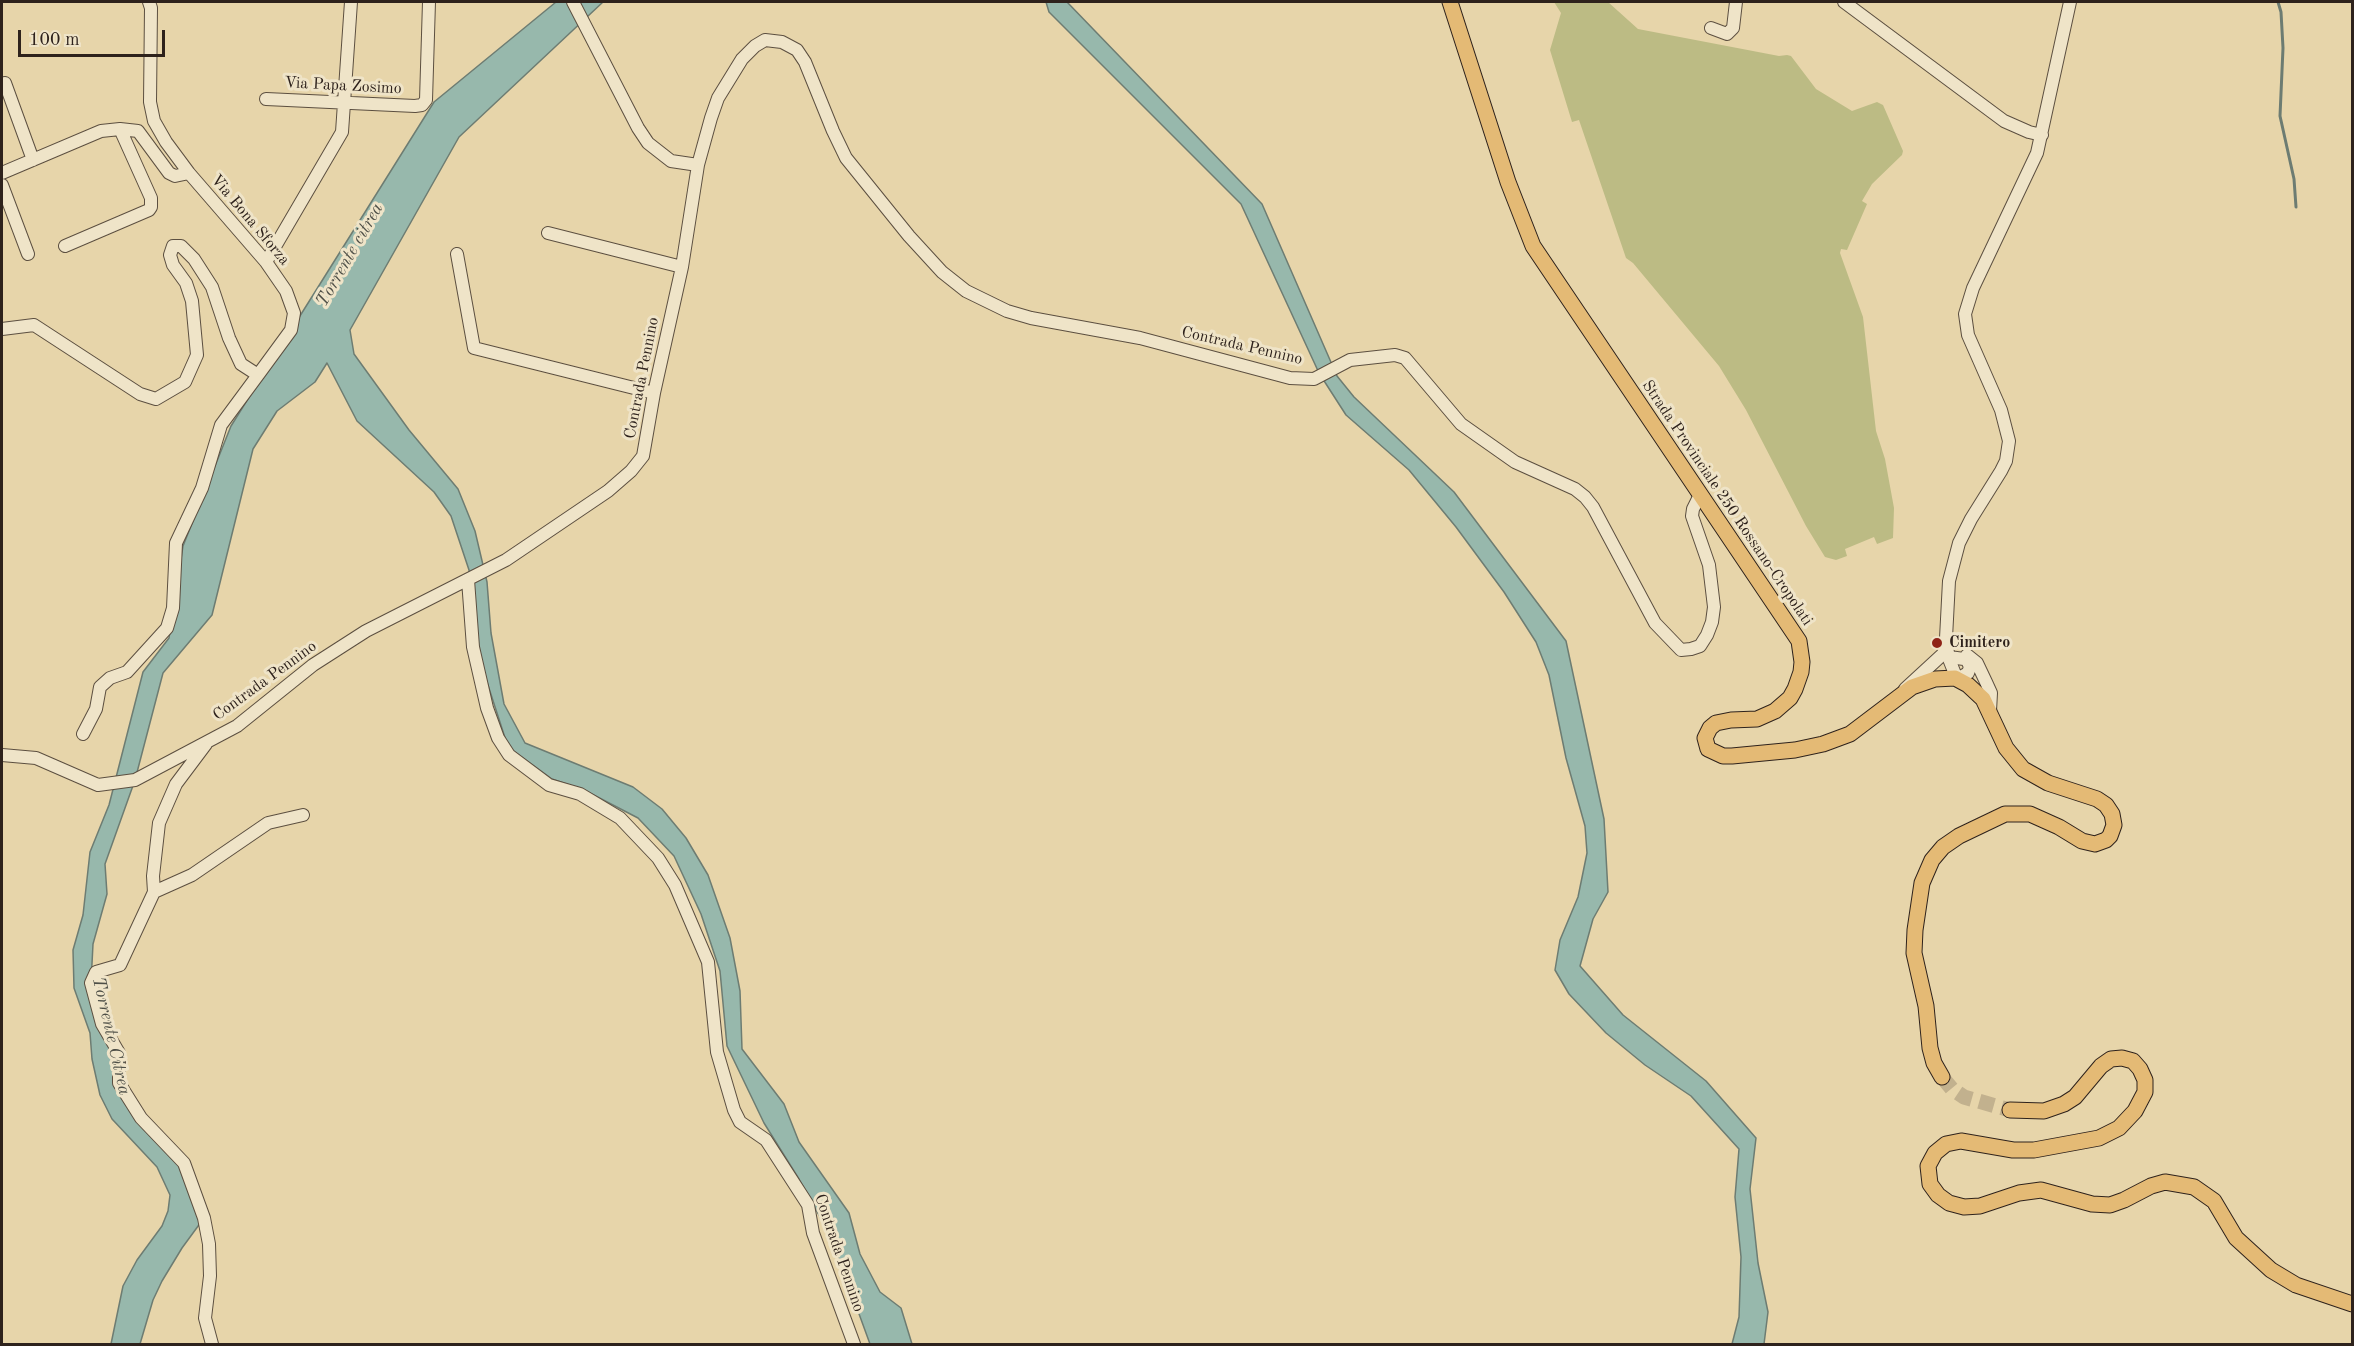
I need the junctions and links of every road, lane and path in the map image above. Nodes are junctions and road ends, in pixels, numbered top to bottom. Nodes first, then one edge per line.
1 (149, 2) edge
2 (351, 2) edge
3 (429, 2) edge
4 (573, 2) edge
5 (1450, 2) edge
6 (1736, 2) edge
7 (1844, 2) edge
8 (2070, 2) edge
9 (1712, 28) dead end
10 (2, 84) edge
11 (266, 99) dead end
12 (345, 103) junction
13 (120, 129) junction
14 (2042, 135) junction
15 (33, 160) junction
16 (698, 165) junction
17 (2, 173) edge
18 (189, 173) junction
19 (2, 185) edge
20 (548, 233) dead end
21 (65, 246) dead end
22 (28, 254) dead end
23 (457, 254) dead end
24 (266, 262) junction
25 (682, 267) junction
26 (2, 330) edge
27 (258, 375) junction
28 (654, 393) junction
29 (1698, 499) dead end
30 (468, 580) junction
31 (1946, 638) junction
32 (1945, 657) junction
33 (1969, 659) junction
34 (1958, 679) junction
35 (1901, 695) junction
36 (1990, 711) junction
37 (83, 734) dead end
38 (208, 741) junction
39 (2, 754) edge
40 (303, 815) dead end
41 (153, 892) junction
42 (1942, 1077) tunnel mouth
43 (2010, 1110) tunnel mouth
44 (2352, 1304) edge
45 (212, 1344) edge
46 (854, 1344) edge

1 - 18 street, Via Bona Sforza
2 - 12 street
3 - 12 street, Via Papa Zosimo
4 - 16 street
5 - 35 main road, Strada Provinciale 250 Rossano-Cropolati
6 - 9 street
7 - 14 street
8 - 14 street
10 - 15 street
11 - 12 street, Via Papa Zosimo
12 - 24 street
13 - 15 street
13 - 18 street
13 - 21 street
14 - 31 street
15 - 17 street
16 - 25 street, Contrada Pennino
16 - 29 street, Contrada Pennino
18 - 24 street, Via Bona Sforza
19 - 22 street
20 - 25 street
23 - 28 street
24 - 27 street, Via Bona Sforza
25 - 28 street, Contrada Pennino
26 - 27 street
27 - 37 street
28 - 30 street, Contrada Pennino
30 - 38 street, Contrada Pennino
30 - 46 street, Contrada Pennino
31 - 32 street
31 - 33 street
32 - 33 street
32 - 34 street
32 - 35 street
33 - 34 street
33 - 36 street
34 - 35 main road, Strada Provinciale 250 Rossano-Cropolati
34 - 36 main road
36 - 42 main road
38 - 39 street, Contrada Pennino
38 - 41 street, Contrada Pennino
40 - 41 street
41 - 45 street, Contrada Pennino
43 - 44 main road

